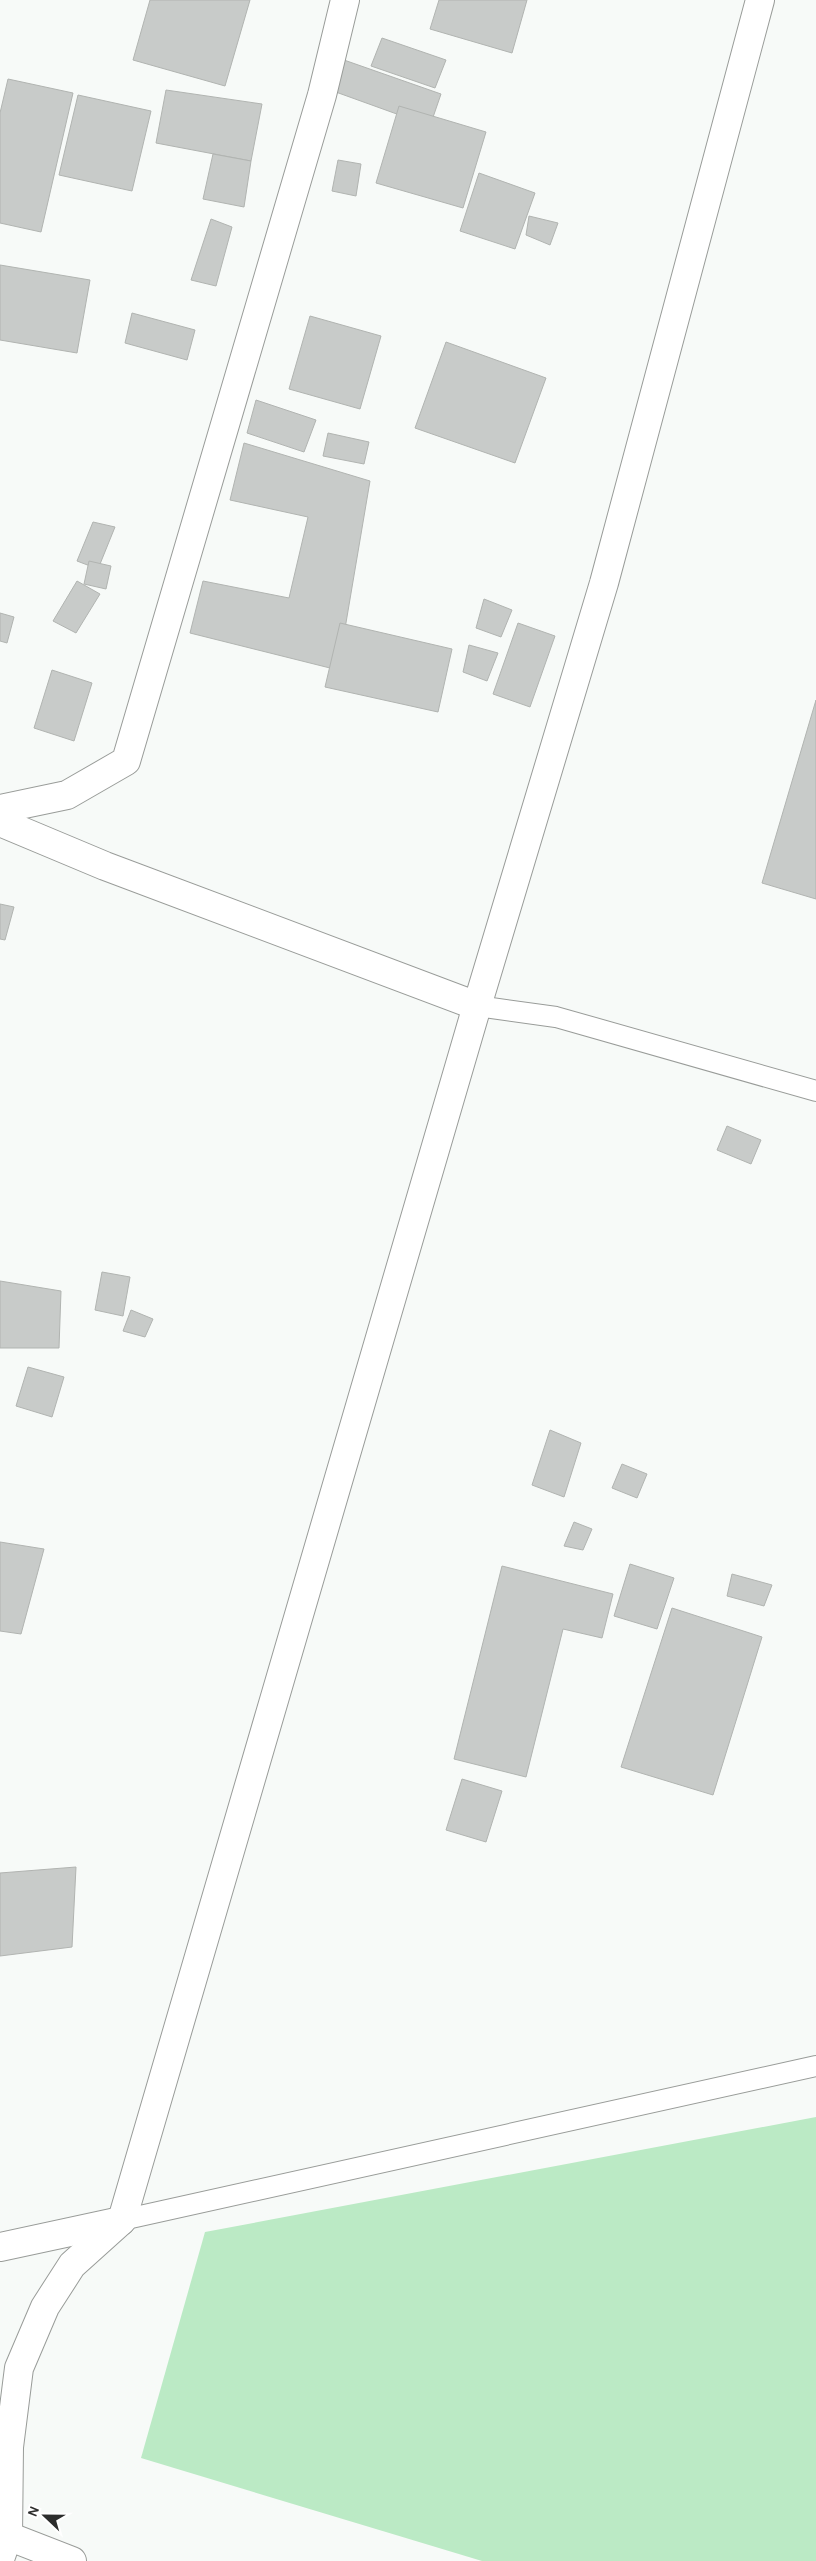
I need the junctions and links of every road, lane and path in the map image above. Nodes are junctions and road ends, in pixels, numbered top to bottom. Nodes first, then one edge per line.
1 (345, 0) edge
2 (760, 0) edge
3 (0, 809) edge
4 (0, 822) edge
5 (477, 1006) junction
6 (816, 1091) edge
7 (816, 2066) edge
8 (122, 2220) junction
9 (0, 2247) edge
10 (2, 2542) edge
11 (72, 2561) edge

1 - 3 street
2 - 5 street
4 - 5 street
5 - 6 lane
5 - 8 street
7 - 8 lane
8 - 9 street
8 - 10 street
10 - 11 street

